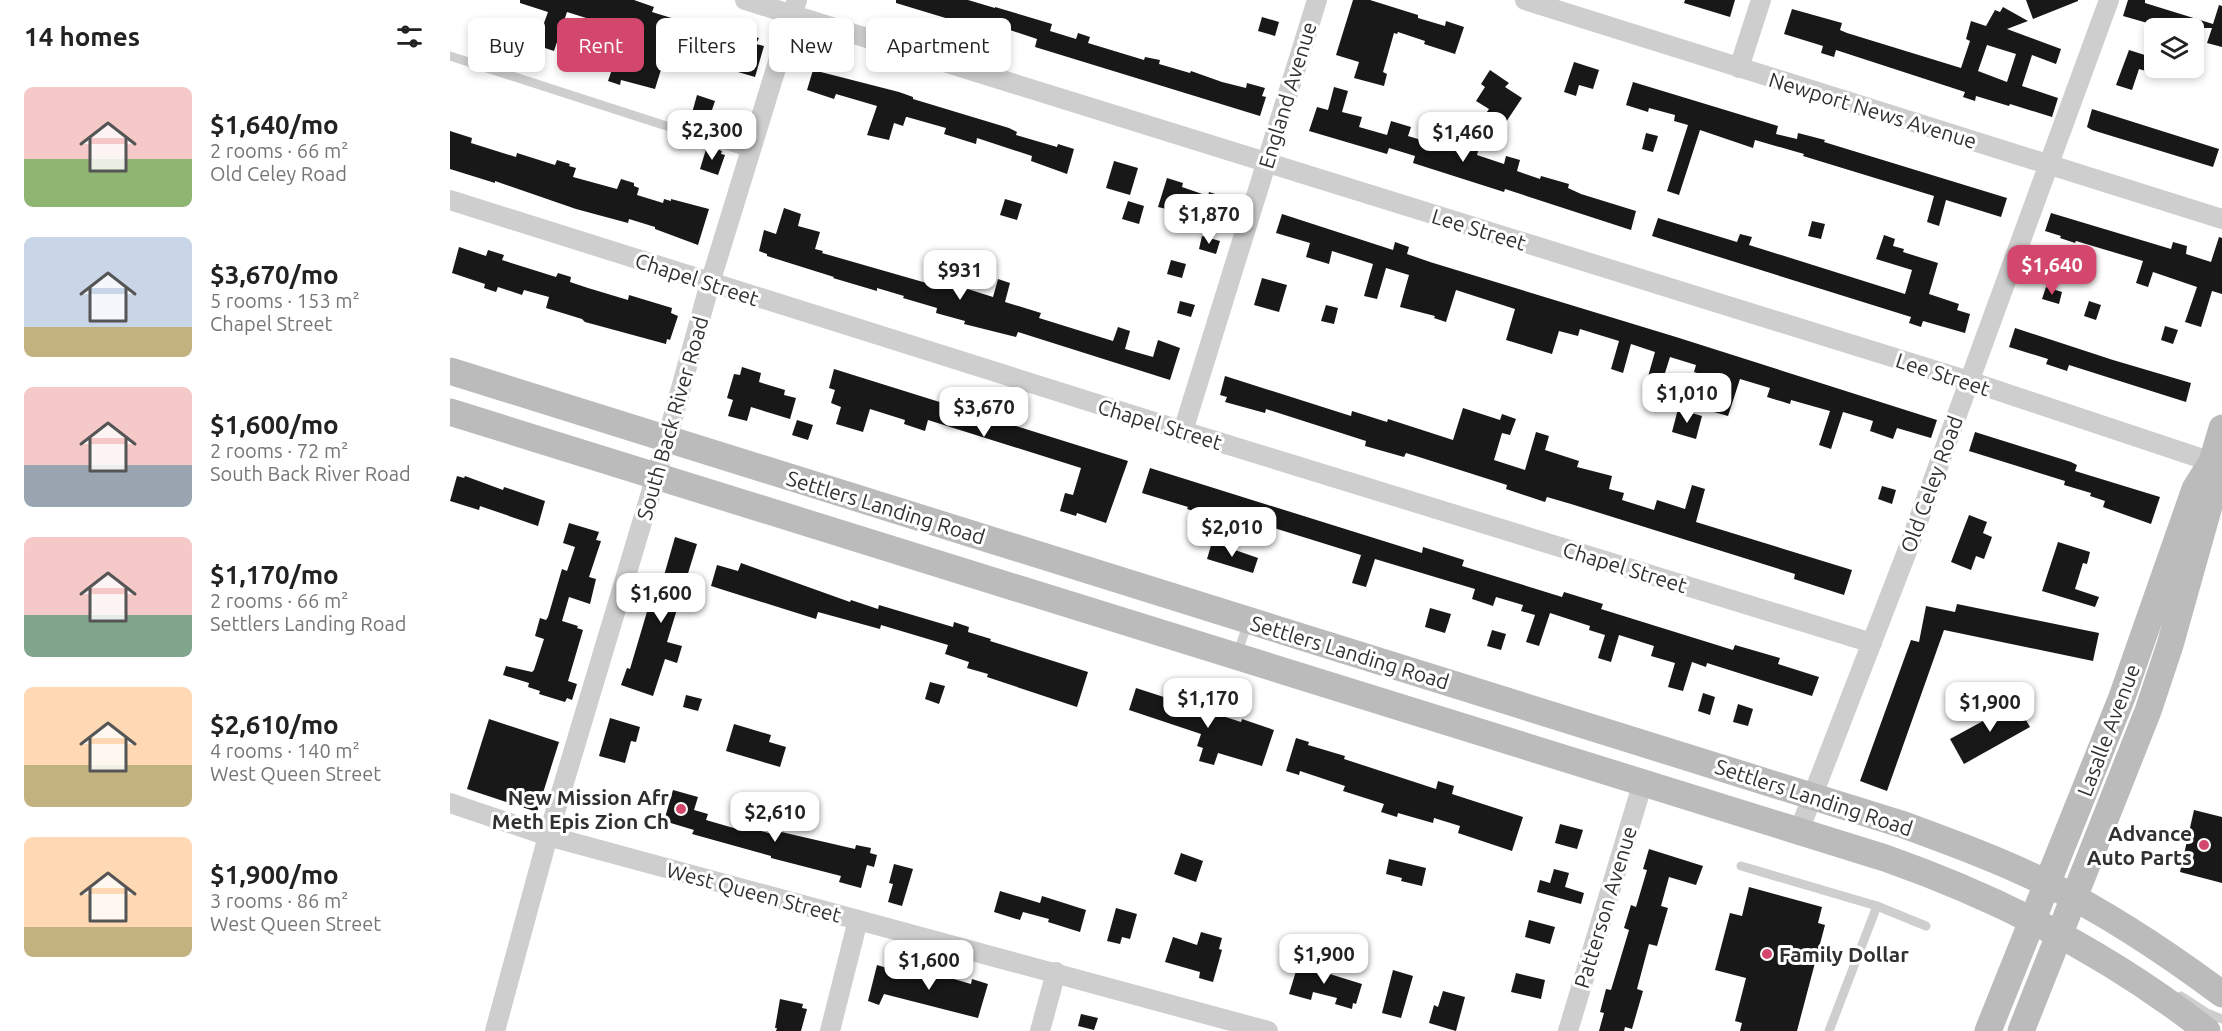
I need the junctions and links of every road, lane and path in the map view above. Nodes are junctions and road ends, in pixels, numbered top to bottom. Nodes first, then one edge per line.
1 (745, 0) edge
2 (1317, 0) edge
3 (1525, 0) edge
4 (1761, 0) edge
5 (2092, 0) edge
6 (2109, 0) edge
7 (795, 7) edge
8 (2101, 21) junction
9 (450, 56) edge
10 (1739, 68) junction
11 (750, 153) junction
12 (1266, 162) junction
13 (2049, 164) junction
14 (450, 200) edge
15 (2222, 219) edge
16 (710, 283) junction
17 (450, 371) edge
18 (1969, 381) junction
19 (450, 412) edge
20 (2222, 428) edge
21 (1183, 431) junction
22 (667, 439) junction
23 (2212, 462) junction
24 (656, 476) junction
25 (1249, 620) junction
26 (1872, 643) junction
27 (1236, 657) junction
28 (1643, 782) junction
29 (1812, 796) junction
30 (450, 803) edge
31 (1799, 831) junction
32 (548, 836) junction
33 (1741, 866) dead end
34 (2047, 884) junction
35 (2074, 898) junction
36 (1877, 906) junction
37 (2032, 919) junction
38 (858, 920) junction
39 (1926, 926) dead end
40 (2060, 934) junction
41 (1056, 972) junction
42 (2137, 980) junction
43 (2222, 994) edge
44 (2222, 1020) edge
45 (1246, 1028) edge
46 (495, 1031) edge
47 (830, 1031) edge
48 (1040, 1031) edge
49 (1268, 1031) edge
50 (1568, 1031) edge
51 (1829, 1031) edge
52 (1988, 1031) edge
53 (2021, 1031) edge
54 (2207, 1031) edge

1 - 7 street, Lee Street
2 - 12 street, England Avenue
3 - 10 street, Newport News Avenue
4 - 10 street
5 - 8 street
6 - 8 street, Old Celey Road
7 - 11 street, South Back River Road
7 - 12 street, Lee Street
8 - 13 street, Old Celey Road
9 - 11 lane
10 - 13 street, Newport News Avenue
11 - 16 street, South Back River Road
12 - 18 street, Lee Street
12 - 21 street, England Avenue
13 - 15 street, Newport News Avenue
13 - 18 street, Old Celey Road
14 - 16 street, Chapel Street
16 - 21 street, Chapel Street
16 - 22 street, South Back River Road
17 - 22 main road, Settlers Landing Road
18 - 23 street, Lee Street
18 - 26 street, Old Celey Road
19 - 24 main road, Settlers Landing Road
20 - 23 main road, Lasalle Avenue
21 - 26 street, Chapel Street
22 - 24 street, South Back River Road
22 - 25 main road, Settlers Landing Road
23 - 34 main road, Lasalle Avenue
23 - 35 main road, Lasalle Avenue
24 - 27 main road, Settlers Landing Road
24 - 32 street, South Back River Road
25 - 27 lane
25 - 29 main road, Settlers Landing Road
26 - 29 street, Old Celey Road
27 - 28 main road, Settlers Landing Road
28 - 31 main road, Settlers Landing Road
28 - 50 street, Patterson Avenue
29 - 31 street, Old Celey Road
29 - 34 main road, Settlers Landing Road
30 - 32 street, West Queen Street
31 - 37 main road, Settlers Landing Road
32 - 38 street, West Queen Street
32 - 46 street, South Back River Road
33 - 36 lane
34 - 35 main road, Settlers Landing Road
34 - 37 main road, Lasalle Avenue
35 - 40 main road, Lasalle Avenue
35 - 43 main road, Settlers Landing Road
36 - 39 lane
36 - 51 lane
37 - 40 main road, Settlers Landing Road
37 - 52 main road, Lasalle Avenue
38 - 41 street, West Queen Street
38 - 47 street
40 - 42 main road, Settlers Landing Road
40 - 53 main road, Lasalle Avenue
41 - 45 street, West Queen Street
41 - 48 street
42 - 44 lane
42 - 54 main road, Settlers Landing Road
45 - 49 street, West Queen Street

